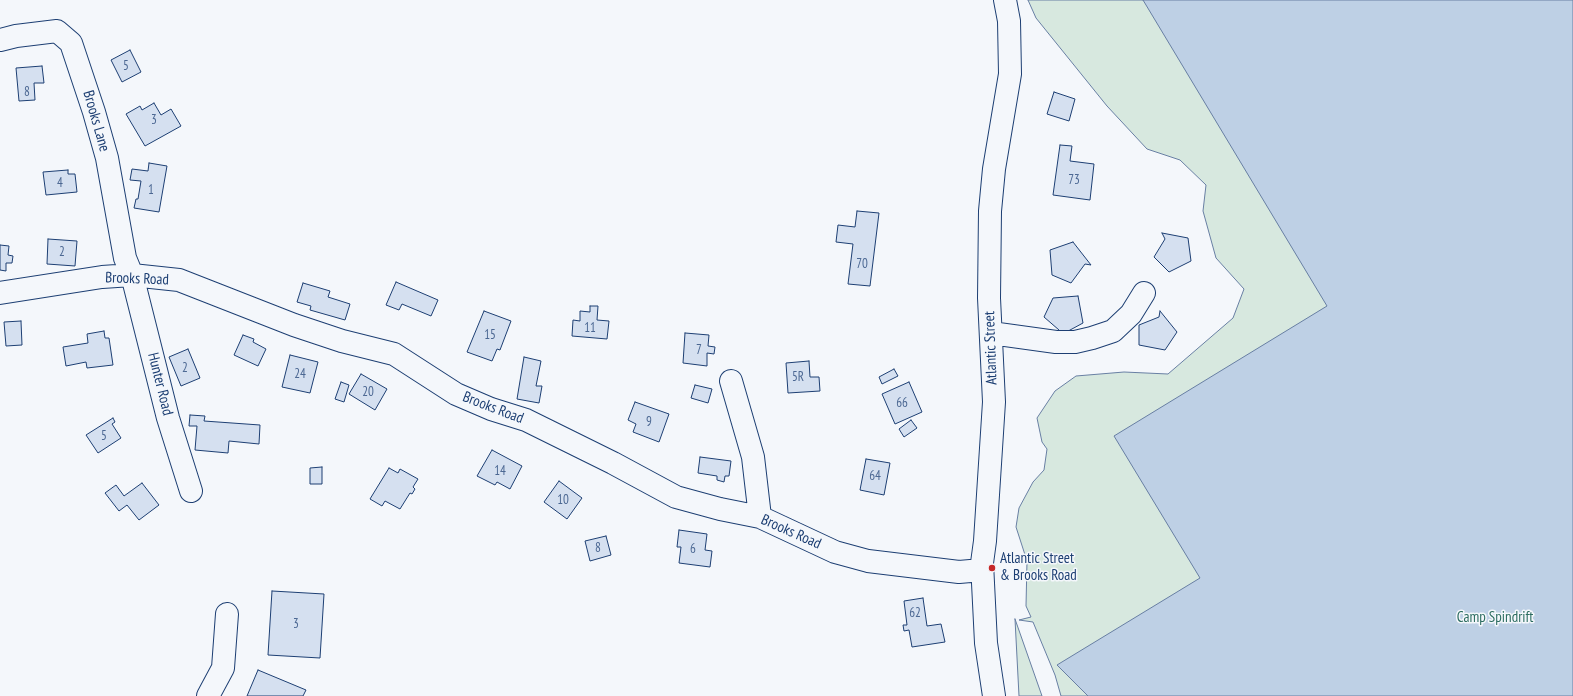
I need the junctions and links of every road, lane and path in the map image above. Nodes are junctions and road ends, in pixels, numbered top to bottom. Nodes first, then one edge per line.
1 (1005, 0) edge
2 (0, 40) edge
3 (132, 275) junction
4 (0, 293) edge
5 (1144, 293) dead end
6 (991, 333) junction
7 (731, 381) dead end
8 (191, 491) dead end
9 (760, 517) junction
10 (982, 570) junction
11 (227, 614) dead end
12 (208, 696) edge
13 (994, 696) edge

1 - 6 street, Atlantic Street
2 - 3 street, Brooks Lane
3 - 4 street, Brooks Road
3 - 8 street, Hunter Road
3 - 9 street, Brooks Road
5 - 6 street
6 - 10 street, Atlantic Street
7 - 9 street
9 - 10 street, Brooks Road
10 - 13 street, Atlantic Street
11 - 12 street

